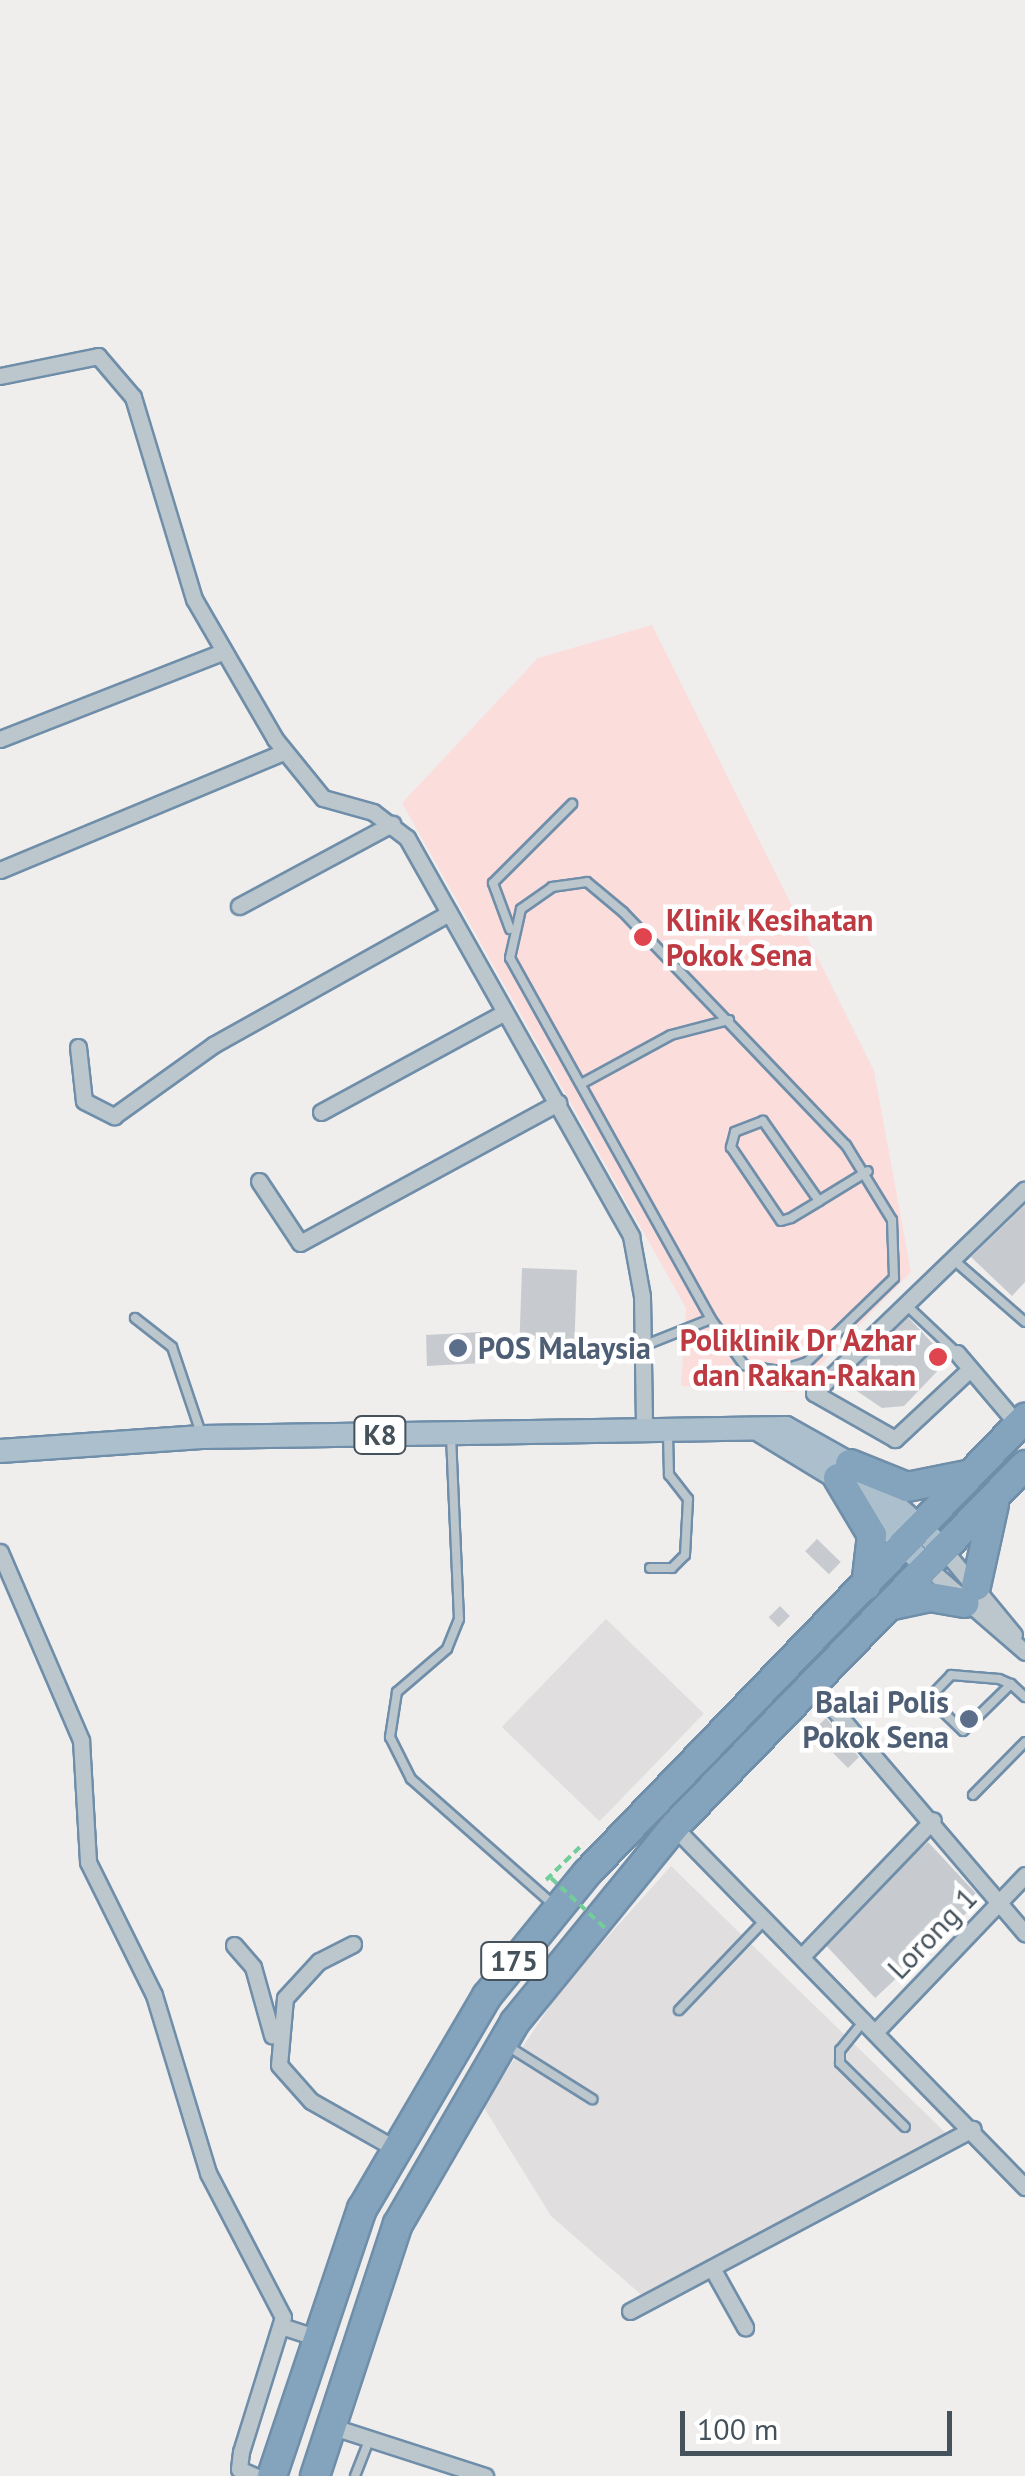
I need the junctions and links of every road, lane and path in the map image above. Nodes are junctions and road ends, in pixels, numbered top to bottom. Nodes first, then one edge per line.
1 (0, 376) edge
2 (222, 652) junction
3 (0, 739) edge
4 (284, 752) junction
5 (572, 804) dead end
6 (392, 824) junction
7 (0, 870) edge
8 (239, 906) dead end
9 (446, 915) junction
10 (510, 929) junction
11 (505, 1012) junction
12 (729, 1020) junction
13 (78, 1047) dead end
14 (581, 1084) junction
15 (558, 1104) junction
16 (321, 1112) dead end
17 (868, 1170) junction
18 (259, 1181) dead end
19 (1025, 1189) edge
20 (819, 1201) junction
21 (956, 1262) junction
22 (904, 1303) junction
23 (135, 1318) dead end
24 (710, 1319) junction
25 (1025, 1322) edge
26 (644, 1346) junction
27 (957, 1353) joint
28 (970, 1370) junction
29 (1022, 1422) edge
30 (668, 1428) junction
31 (644, 1430) junction
32 (451, 1434) junction
33 (202, 1437) junction
34 (0, 1452) edge
35 (1025, 1465) edge
36 (844, 1471) junction
37 (974, 1472) junction
38 (998, 1493) junction
39 (913, 1535) junction
40 (0, 1552) edge
41 (935, 1558) junction
42 (650, 1568) dead end
43 (866, 1586) junction
44 (970, 1595) junction
45 (885, 1607) junction
46 (1025, 1651) edge
47 (812, 1684) junction
48 (1012, 1684) junction
49 (1025, 1697) edge
50 (1025, 1742) edge
51 (972, 1796) dead end
52 (933, 1820) junction
53 (674, 1827) junction
54 (595, 1832) dead end
55 (1025, 1875) edge
56 (551, 1878) dead end
57 (548, 1899) junction
58 (996, 1906) junction
59 (766, 1919) junction
60 (616, 1923) dead end
61 (1025, 1933) edge
62 (353, 1944) dead end
63 (234, 1945) dead end
64 (803, 1955) junction
65 (679, 2010) dead end
66 (872, 2023) junction
67 (274, 2044) junction
68 (502, 2044) junction
69 (592, 2099) dead end
70 (904, 2127) dead end
71 (973, 2129) junction
72 (394, 2148) junction
73 (1025, 2187) edge
74 (712, 2268) junction
75 (630, 2311) dead end
76 (281, 2326) junction
77 (745, 2327) dead end
78 (314, 2337) junction
79 (330, 2426) junction
80 (370, 2438) junction
81 (237, 2473) edge
82 (256, 2476) edge
83 (272, 2476) edge
84 (315, 2476) edge
85 (355, 2476) edge
86 (486, 2476) edge

1 - 2 street
2 - 3 street
2 - 4 street
4 - 6 street
4 - 7 street
5 - 10 lane
6 - 8 street
6 - 9 street
9 - 11 street
9 - 13 street
10 - 12 lane
10 - 14 lane
11 - 15 street
11 - 16 street
12 - 14 lane
12 - 17 lane
14 - 24 lane
15 - 18 street
15 - 26 street
17 - 20 lane
17 - 24 lane
19 - 21 street
20 - 20 lane
21 - 22 street
21 - 25 lane
22 - 27 lane
22 - 28 street
23 - 33 lane
24 - 26 lane
26 - 31 street
27 - 28 street
28 - 29 street
29 - 37 highway, 175
30 - 31 main road, K8
30 - 36 main road, K8
30 - 42 lane
31 - 32 main road, K8
32 - 33 main road, K8
32 - 57 lane
33 - 34 main road, K8
35 - 38 highway, 175
36 - 37 highway
36 - 39 main road, K8
36 - 43 highway
37 - 39 highway, 175
38 - 41 highway, 175
38 - 44 highway
39 - 41 main road, K8
39 - 43 highway, 175
40 - 76 street
41 - 44 street
41 - 44 street
41 - 45 highway, 175
43 - 57 highway, 175
44 - 45 highway
44 - 46 street
45 - 47 highway, 175
47 - 52 street
47 - 53 highway, 175
48 - 48 lane
48 - 49 lane
50 - 51 lane
52 - 58 street
52 - 64 street
53 - 59 street
53 - 68 highway, 175
54 - 57 path
55 - 58 street, Lorong 1
56 - 60 path, bridge
57 - 72 highway, 175
58 - 61 street
58 - 66 street, Lorong 1
59 - 64 street
59 - 65 lane
62 - 67 street
63 - 67 street
64 - 66 street
66 - 70 lane
66 - 71 street
67 - 72 street
68 - 69 lane
68 - 79 highway, 175
71 - 73 street
71 - 74 street
72 - 78 highway, 175
74 - 75 street
74 - 77 street
76 - 78 street
76 - 81 street
78 - 83 highway, 175
79 - 80 street
79 - 84 highway, 175
80 - 85 lane
80 - 86 street
81 - 82 street

